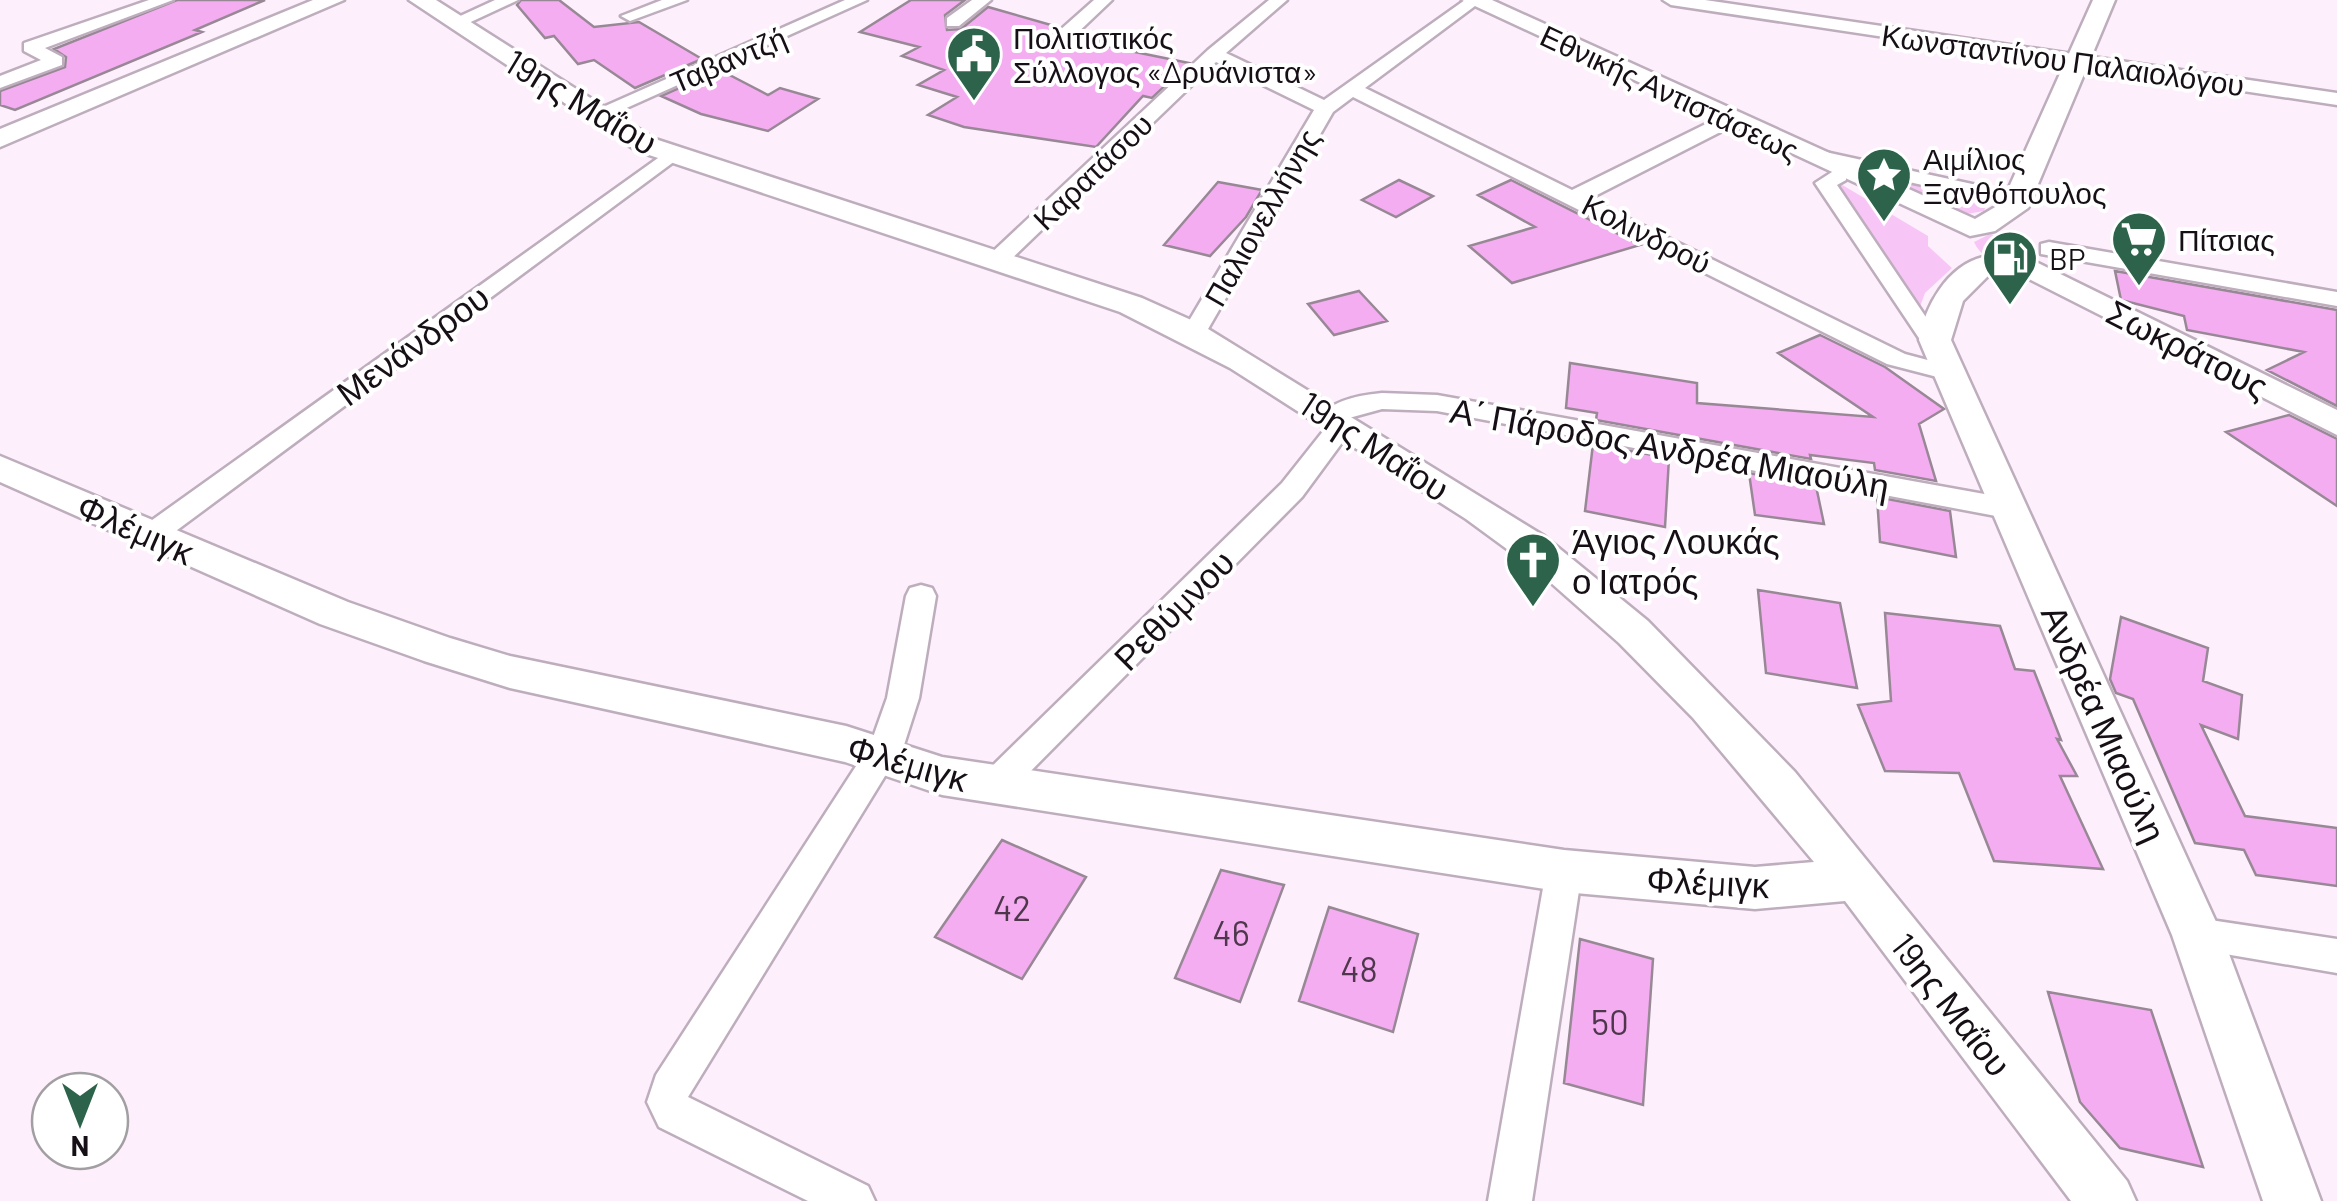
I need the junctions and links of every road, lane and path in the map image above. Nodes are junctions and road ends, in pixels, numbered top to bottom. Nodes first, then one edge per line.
1 (165, 0) edge
2 (333, 0) edge
3 (420, 0) edge
4 (510, 0) edge
5 (678, 0) edge
6 (983, 0) edge
7 (1104, 0) edge
8 (1279, 0) edge
9 (1474, 0) edge
10 (1670, 0) edge
11 (2104, 0) edge
12 (850, 1) edge
13 (630, 16) dead end
14 (953, 22) dead end
15 (454, 23) junction
16 (1065, 35) dead end
17 (1214, 54) junction
18 (2078, 62) junction
19 (0, 82) edge
20 (1349, 88) junction
21 (2337, 100) edge
22 (1325, 108) junction
23 (595, 115) junction
24 (1729, 120) junction
25 (0, 139) edge
26 (672, 154) junction
27 (1806, 155) junction
28 (1839, 176) junction
29 (1575, 197) junction
30 (2016, 204) junction
31 (1974, 239) junction
32 (2039, 252) junction
33 (995, 262) junction
34 (2337, 299) edge
35 (1195, 331) junction
36 (1943, 364) junction
37 (1336, 422) junction
38 (2337, 424) edge
39 (0, 468) edge
40 (2012, 510) junction
41 (150, 535) junction
42 (920, 596) dead end
43 (885, 758) junction
44 (995, 785) junction
45 (1564, 871) junction
46 (1856, 880) junction
47 (2197, 935) junction
48 (2337, 956) edge
49 (853, 1201) edge
50 (1510, 1201) edge
51 (2107, 1201) edge
52 (2292, 1201) edge

1 - 19 street
2 - 25 street
3 - 15 street, 19ης Μαΐου
4 - 15 street
5 - 13 street
6 - 14 street
7 - 16 street
8 - 17 street, Καρατάσου
9 - 20 street, Παλιονελλήνης
9 - 24 street, Εθνικής Αντιστάσεως
10 - 18 street, Κωνσταντίνου Παλαιολόγου
11 - 18 street
12 - 23 street, Ταβαντζή
15 - 23 street, 19ης Μαΐου
17 - 22 street
17 - 33 street, Καρατάσου
18 - 21 street, Κωνσταντίνου Παλαιολόγου
18 - 30 street
20 - 22 street, Παλιονελλήνης
20 - 29 street, Κολινδρού
22 - 35 street, Παλιονελλήνης
23 - 26 street, 19ης Μαΐου
24 - 27 street, Εθνικής Αντιστάσεως
24 - 29 street
26 - 33 street, 19ης Μαΐου
26 - 41 street, Μενάνδρου
27 - 28 street
27 - 30 street
27 - 31 street
28 - 31 street
28 - 36 street
29 - 36 street, Κολινδρού
30 - 31 street, Ανδρέα Μιαούλη
30 - 32 street
31 - 32 street
31 - 32 street
31 - 36 street, Ανδρέα Μιαούλη
32 - 34 street
32 - 38 street, Σωκράτους
33 - 35 street, 19ης Μαΐου
35 - 37 street, 19ης Μαΐου
36 - 40 street, Ανδρέα Μιαούλη
37 - 40 street, Α΄ Πάροδος Ανδρέα Μιαούλη
37 - 44 street, Ρεθύμνου
37 - 46 street, 19ης Μαΐου
39 - 41 street, Φλέμιγκ
40 - 47 street, Ανδρέα Μιαούλη
41 - 43 street, Φλέμιγκ
42 - 43 street
43 - 44 street, Φλέμιγκ
43 - 49 street
44 - 45 street, Φλέμιγκ
45 - 46 street, Φλέμιγκ
45 - 50 street
46 - 51 street, 19ης Μαΐου
47 - 48 street
47 - 52 street, Ανδρέα Μιαούλη

